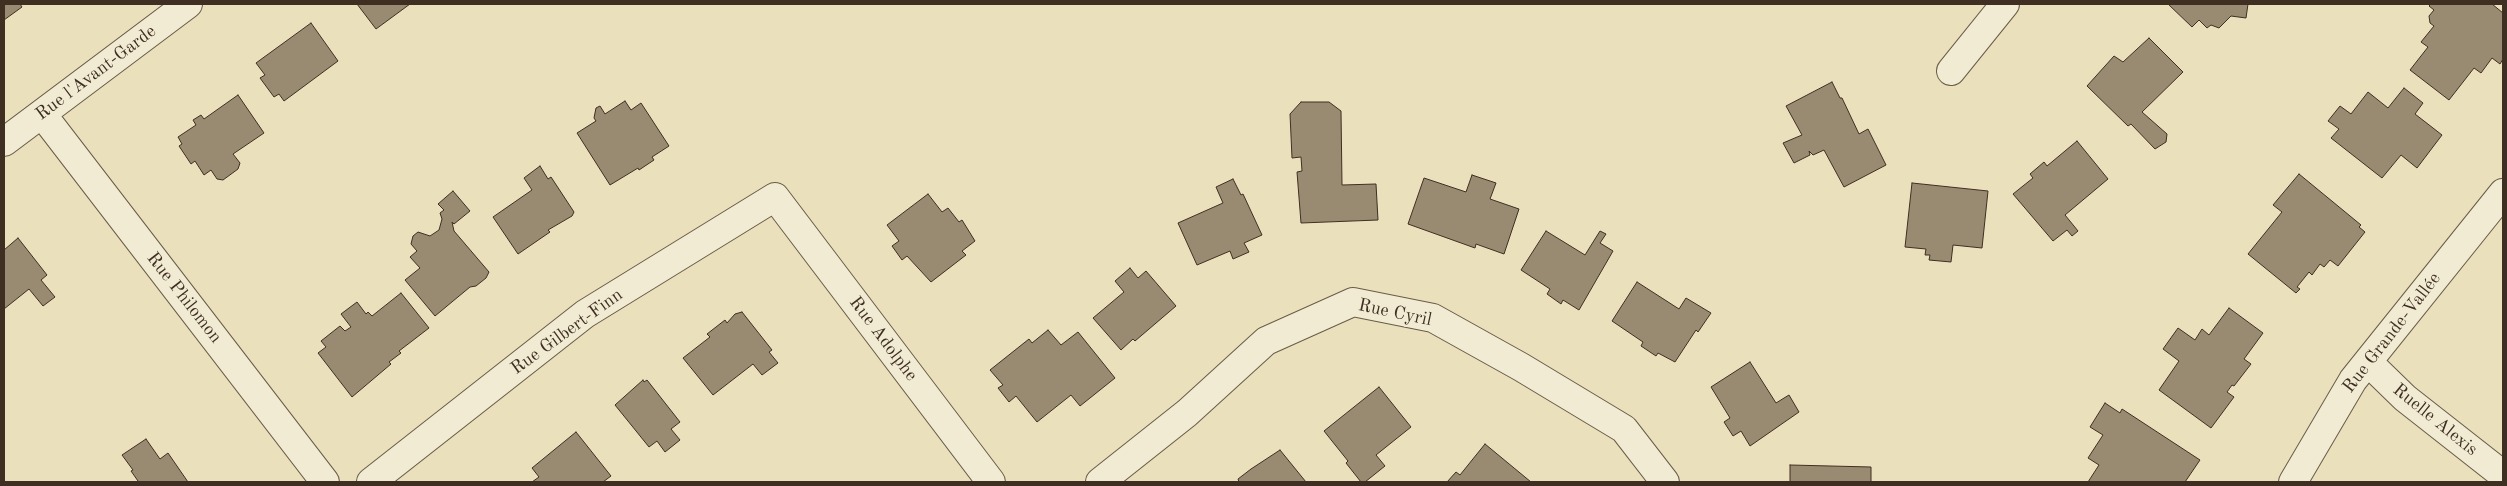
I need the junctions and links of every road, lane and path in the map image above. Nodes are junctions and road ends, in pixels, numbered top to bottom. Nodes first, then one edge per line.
1 (188, 4) edge
2 (2005, 4) edge
3 (1950, 71) dead end
4 (42, 114) junction
5 (4, 142) edge
6 (2503, 192) edge
7 (774, 197) joint
8 (2368, 362) junction
9 (2503, 475) edge
10 (325, 482) edge
11 (371, 482) edge
12 (992, 482) edge
13 (1100, 482) edge
14 (1664, 482) edge
15 (2293, 482) edge

1 - 4 street, Rue l'Avant-Garde
2 - 3 street
4 - 5 street, Rue l'Avant-Garde
4 - 10 street, Rue Philomon
6 - 8 street, Rue Grande-Vallée
7 - 11 street, Rue Gilbert-Finn
7 - 12 street, Rue Adolphe
8 - 9 street, Ruelle Alexis
8 - 15 street, Rue Grande-Vallée
13 - 14 street, Rue Cyril

